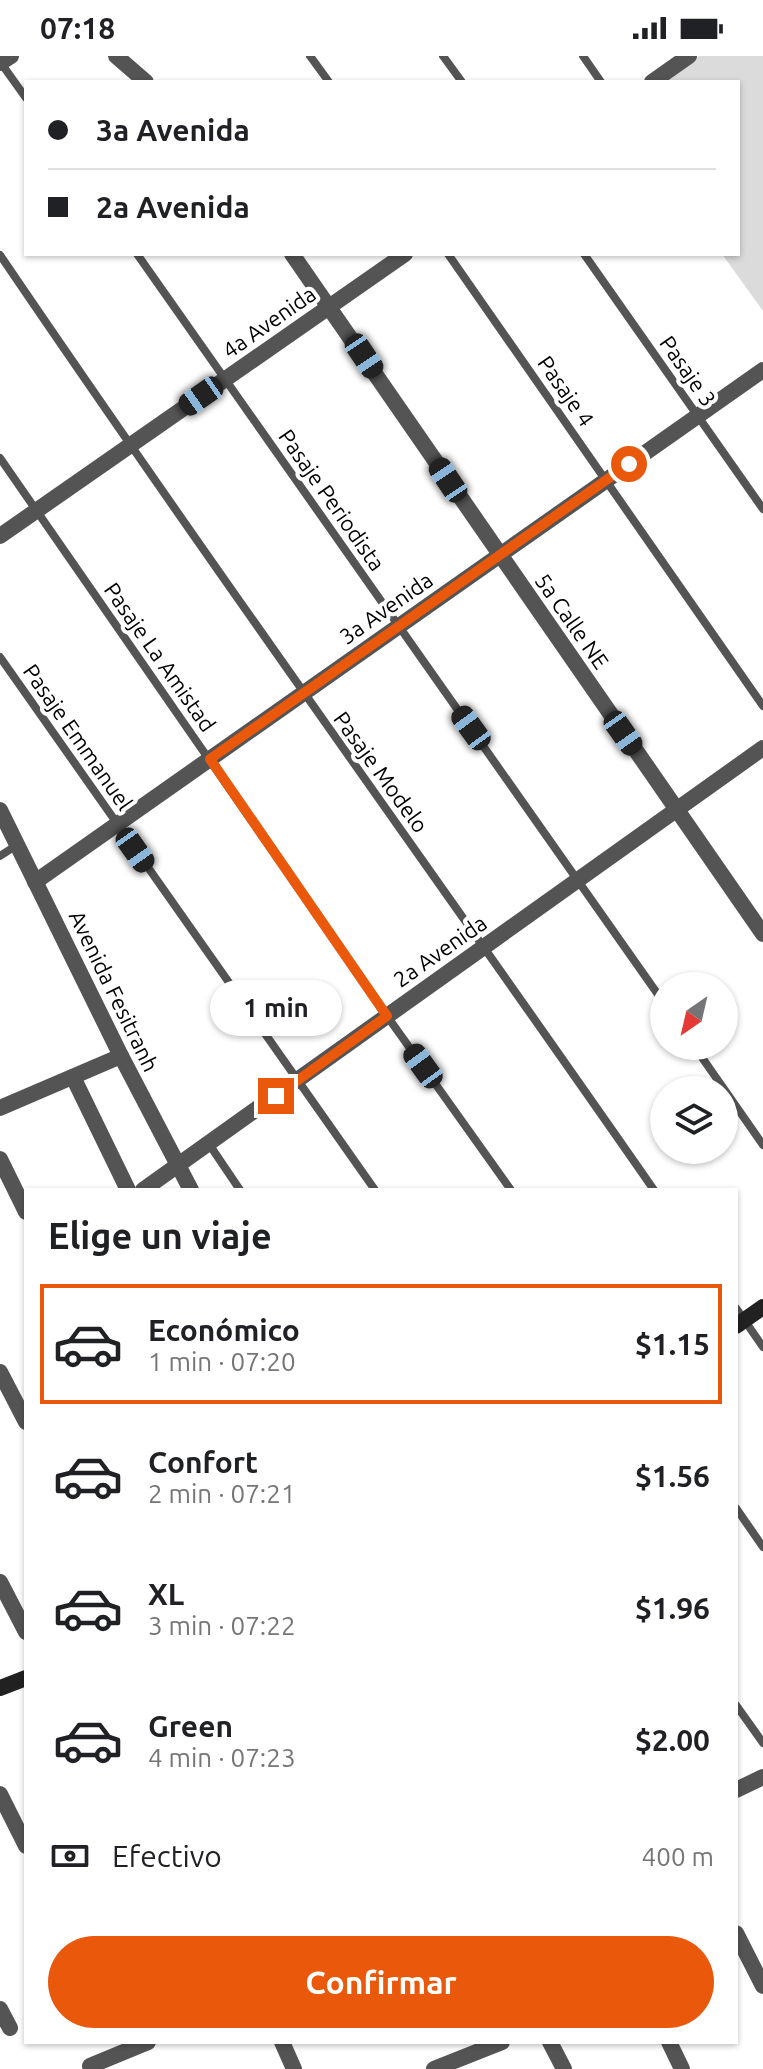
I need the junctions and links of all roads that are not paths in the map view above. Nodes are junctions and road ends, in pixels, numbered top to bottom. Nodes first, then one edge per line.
1 (116, 56) edge
2 (310, 56) edge
3 (443, 56) edge
4 (583, 56) edge
5 (689, 56) edge
6 (4, 61) edge
7 (144, 80) edge
8 (328, 80) edge
9 (461, 80) edge
10 (600, 80) edge
11 (655, 80) edge
12 (24, 95) edge
13 (0, 255) edge
14 (138, 256) edge
15 (293, 256) edge
16 (402, 256) edge
17 (449, 256) edge
18 (585, 256) edge
19 (330, 306) junction
20 (763, 370) edge
21 (225, 379) junction
22 (698, 416) junction
23 (130, 446) junction
24 (0, 458) edge
25 (606, 480) junction
26 (763, 509) edge
27 (36, 511) junction
28 (0, 536) edge
29 (499, 555) junction
30 (399, 626) junction
31 (0, 657) edge
32 (303, 694) junction
33 (763, 706) edge
34 (763, 748) edge
35 (210, 759) junction
36 (0, 810) edge
37 (676, 810) junction
38 (117, 825) junction
39 (17, 845) junction
40 (0, 856) edge
41 (579, 880) junction
42 (35, 882) junction
43 (763, 934) edge
44 (485, 947) junction
45 (650, 983) edge
46 (387, 1016) junction
47 (121, 1056) junction
48 (704, 1060) edge
49 (73, 1077) junction
50 (298, 1080) junction
51 (0, 1108) edge
52 (209, 1144) junction
53 (763, 1145) edge
54 (0, 1159) edge
55 (178, 1166) junction
56 (127, 1188) edge
57 (146, 1188) edge
58 (190, 1188) edge
59 (239, 1188) edge
60 (374, 1188) edge
61 (510, 1188) edge
62 (653, 1188) edge
63 (24, 1208) edge
64 (763, 1307) edge
65 (739, 1318) edge
66 (763, 1347) edge
67 (0, 1372) edge
68 (24, 1383) edge
69 (4, 1392) edge
70 (24, 1419) edge
71 (738, 1511) edge
72 (763, 1547) edge
73 (0, 1582) edge
74 (24, 1628) edge
75 (24, 1679) edge
76 (0, 1688) edge
77 (738, 1708) edge
78 (763, 1743) edge
79 (763, 1777) edge
80 (738, 1789) edge
81 (0, 1794) edge
82 (24, 1842) edge
83 (738, 1937) edge
84 (763, 1986) edge
85 (0, 2009) edge
86 (10, 2028) dead end
87 (283, 2044) edge
88 (497, 2044) edge
89 (551, 2044) edge
90 (670, 2044) edge
91 (127, 2046) edge
92 (90, 2066) dead end
93 (294, 2069) edge
94 (434, 2069) edge
95 (564, 2069) edge
96 (682, 2069) edge

1 - 7 street
2 - 8 lane
3 - 9 lane
4 - 10 lane
5 - 11 street
6 - 12 lane
13 - 23 lane, Pasaje Modelo
14 - 21 lane, Pasaje Periodista
15 - 19 street, 5a Calle NE
16 - 19 street, 4a Avenida
17 - 25 lane, Pasaje 4
18 - 22 lane, Pasaje 3
19 - 21 street, 4a Avenida
19 - 29 street, 5a Calle NE
20 - 22 street, 3a Avenida
21 - 23 street, 4a Avenida
21 - 30 lane, Pasaje Periodista
22 - 25 street, 3a Avenida
22 - 26 lane, Pasaje 3
23 - 27 street, 4a Avenida
23 - 32 lane, Pasaje Modelo
24 - 27 lane, Pasaje La Amistad
25 - 29 street, 3a Avenida
25 - 33 lane, Pasaje 4
27 - 28 street, 4a Avenida
27 - 35 lane, Pasaje La Amistad
29 - 30 street, 3a Avenida
29 - 37 street, 5a Calle NE
30 - 32 street, 3a Avenida
30 - 41 lane, Pasaje Periodista
31 - 38 lane, Pasaje Emmanuel
32 - 35 street, 3a Avenida
32 - 44 lane, Pasaje Modelo
34 - 37 street, 2a Avenida
35 - 38 street, 3a Avenida
35 - 46 lane, Pasaje La Amistad
36 - 39 street, Avenida Fesitranh
37 - 41 street, 2a Avenida
37 - 43 street, 5a Calle NE
38 - 42 street, 3a Avenida
38 - 50 lane, Pasaje Emmanuel
39 - 40 lane
39 - 42 street, Avenida Fesitranh
41 - 44 street, 2a Avenida
41 - 45 lane, Pasaje Periodista
42 - 47 street, Avenida Fesitranh
44 - 46 street, 2a Avenida
44 - 62 lane, Pasaje Modelo
46 - 50 street, 2a Avenida
46 - 61 lane, Pasaje La Amistad
47 - 49 street
47 - 55 street, Avenida Fesitranh
48 - 53 lane
49 - 51 street
49 - 56 street
50 - 52 street, 2a Avenida
50 - 60 lane, Pasaje Emmanuel
52 - 55 street, 2a Avenida
52 - 59 lane
54 - 63 street
55 - 57 street, 2a Avenida
55 - 58 street, Avenida Fesitranh
64 - 65 street
65 - 66 lane
67 - 69 street
68 - 69 street
69 - 70 street
71 - 72 lane
73 - 74 street
75 - 76 street
77 - 78 lane
79 - 80 street
81 - 82 street
83 - 84 street
85 - 86 street
87 - 93 street
88 - 94 street
89 - 95 street
90 - 96 street
91 - 92 street

